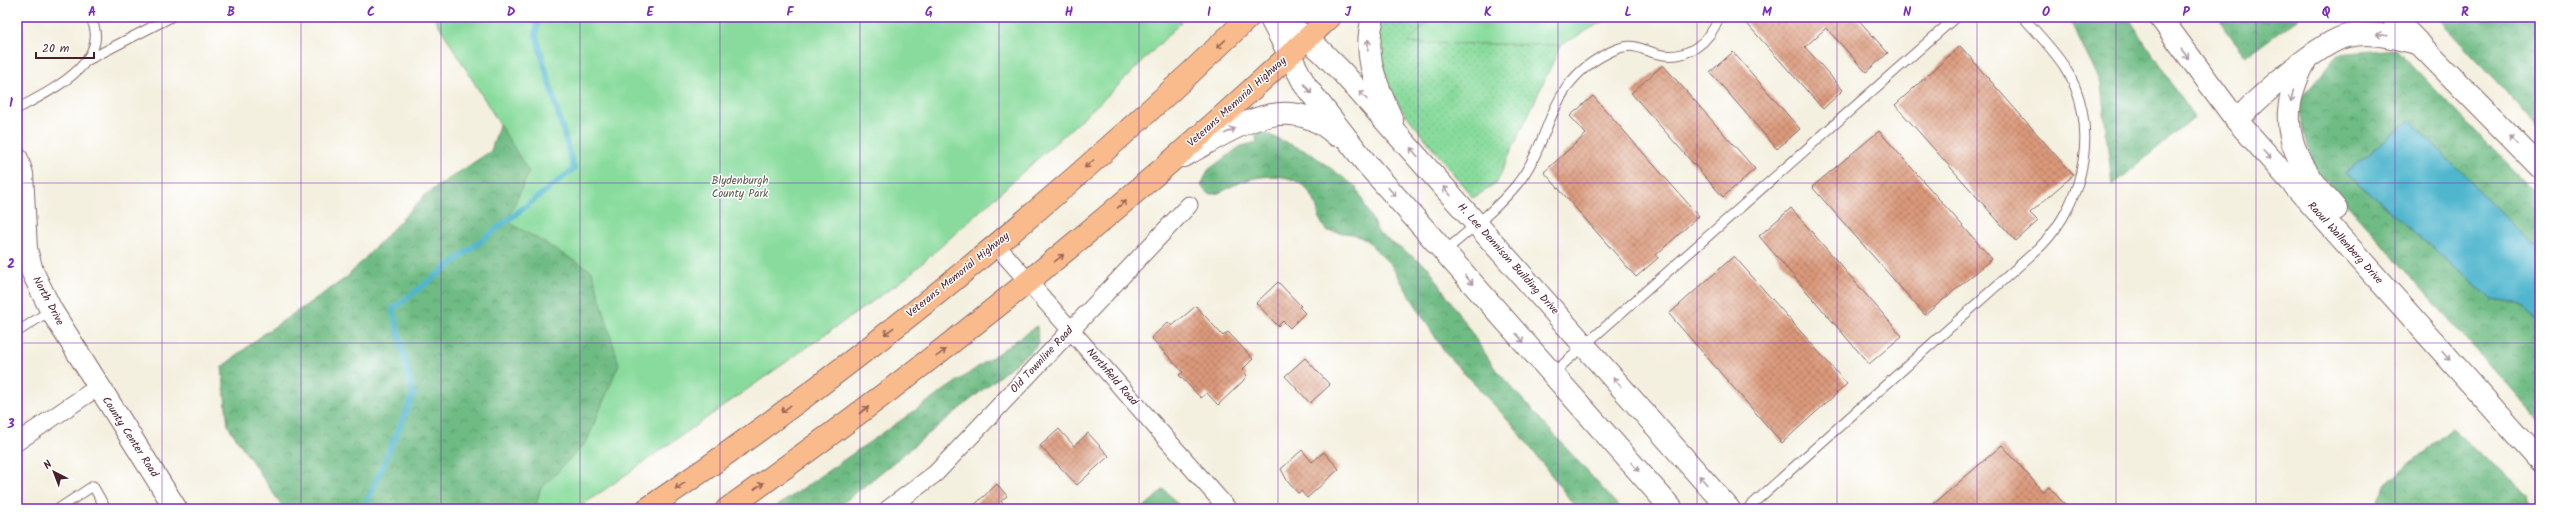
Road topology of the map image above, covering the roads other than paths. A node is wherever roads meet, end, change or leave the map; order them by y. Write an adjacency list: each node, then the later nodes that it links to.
1 (90, 17): 16 (lane)
2 (171, 17): 16 (lane)
3 (1249, 17): 27 (highway, Veterans Memorial Highway, one-way to 27)
4 (1270, 17): 15 (street)
5 (1280, 17): 13 (street, H. Lee Dennison Building Drive)
6 (1330, 17): 13 (highway, Veterans Memorial Highway)
7 (1373, 17): 20 (street, one-way to 7)
8 (1719, 17): 26 (lane)
9 (1956, 17): 34 (lane)
10 (2023, 17): 48 (lane)
11 (2393, 17): 14 (street)
12 (2160, 19): 19 (street, Raoul Wallenberg Drive, one-way to 19)
13 (1307, 39): 15 (highway, Veterans Memorial Highway); 20 (street, H. Lee Dennison Building Drive, one-way to 13)
14 (2420, 44): 17 (street, one-way to 17); 23 (street, one-way to 14)
15 (1288, 56): 21 (highway, Veterans Memorial Highway); 22 (street, one-way to 22)
16 (88, 60): 18 (lane)
17 (2306, 60): 19 (street); 31 (street, one-way to 31)
18 (17, 109)
19 (2237, 121): 31 (street, Raoul Wallenberg Drive, one-way to 31)
20 (1398, 135): 26 (street, H. Lee Dennison Building Drive, one-way to 20)
21 (1171, 162): 22 (street, one-way to 22); 29 (highway, Veterans Memorial Highway, one-way to 21)
22 (1366, 163): 28 (street, one-way to 28)
23 (2540, 167)
24 (19, 170): 30 (street, North Drive)
25 (1190, 205): 32 (street, Old Townline Road)
26 (1476, 224): 28 (lane); 34 (street, H. Lee Dennison Building Drive)
27 (996, 245): 29 (street, Northfield Road); 42 (highway, Veterans Memorial Highway, one-way to 42)
28 (1444, 252): 35 (street, one-way to 35)
29 (1029, 283): 32 (street, Northfield Road); 43 (highway, Veterans Memorial Highway, one-way to 29)
30 (51, 310): 33 (lane); 36 (street, North Drive)
31 (2420, 326): 38 (street, Raoul Wallenberg Drive, one-way to 38)
32 (1070, 330): 44 (street, Old Townline Road); 45 (street, Northfield Road)
33 (17, 332)
34 (1584, 345): 35 (lane); 47 (street, H. Lee Dennison Building Drive, one-way to 34)
35 (1552, 374): 46 (street, one-way to 46)
36 (98, 387): 37 (street, County Center Road); 41 (street, County Center Road)
37 (17, 442)
38 (2540, 461)
39 (58, 509): 40 (lane)
40 (106, 509)
41 (176, 509)
42 (647, 509)
43 (727, 509)
44 (888, 509)
45 (1228, 509)
46 (1672, 509)
47 (1729, 509)
48 (1747, 509)

